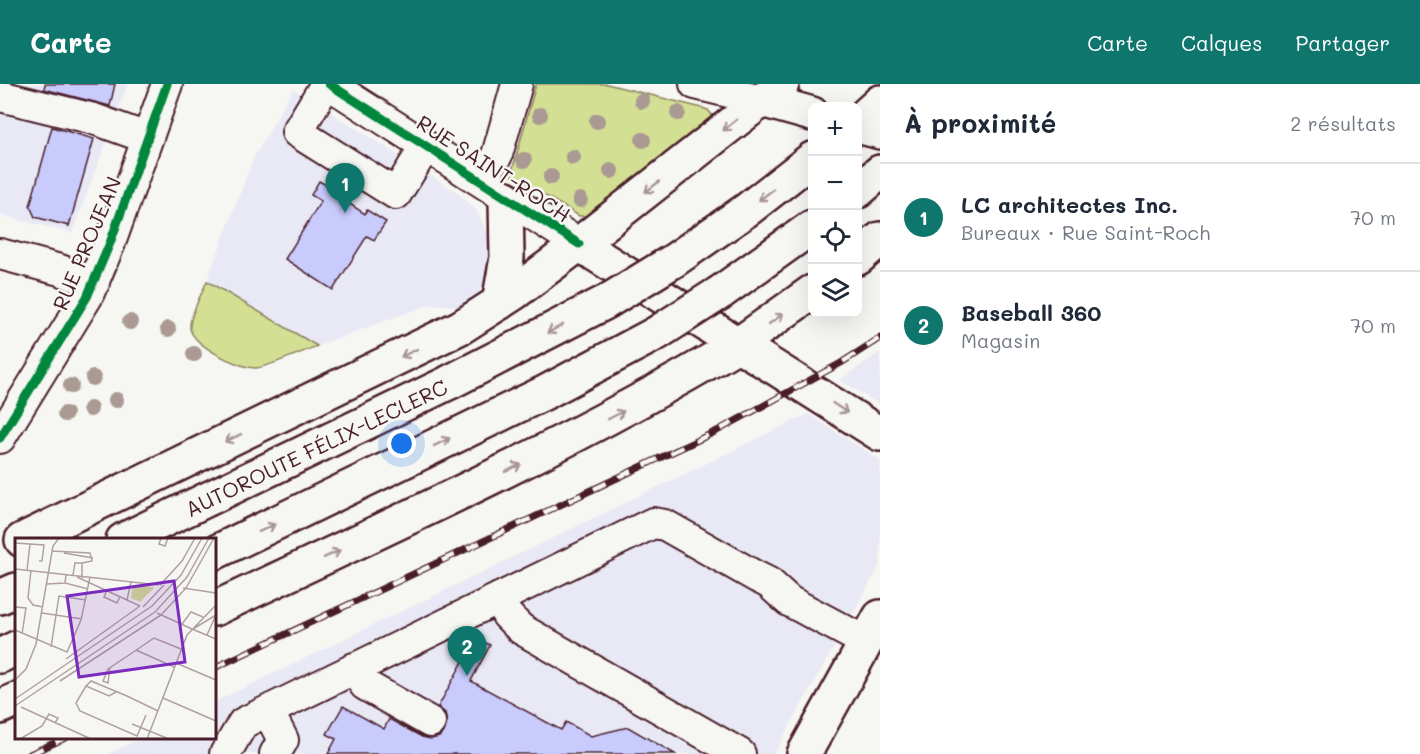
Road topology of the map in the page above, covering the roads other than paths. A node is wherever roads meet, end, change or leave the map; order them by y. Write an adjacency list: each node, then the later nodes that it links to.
1 (167, 84): 12 (street, RUE PROJEAN)
2 (328, 84): 13 (street, RUE SAINT-ROCH); 13 (street)
3 (517, 84): 17 (street)
4 (695, 84): 5 (street)
5 (772, 92): 8 (main road); 20 (main road, one-way to 20)
6 (0, 96): 12 (street)
7 (880, 102): 9 (main road)
8 (808, 111)
9 (862, 120)
10 (862, 125): 11 (main road)
11 (880, 132)
12 (147, 138): 23 (street, RUE PROJEAN)
13 (426, 146): 17 (street, RUE SAINT-ROCH)
14 (808, 163): 30 (main road, AUTOROUTE FÉLIX-LECLERC, one-way to 30, bridge)
15 (880, 172): 16 (main road)
16 (862, 188)
17 (494, 190): 20 (street, RUE SAINT-ROCH); 25 (main road)
18 (808, 231): 33 (main road, one-way to 18, bridge)
19 (880, 240): 22 (main road)
20 (579, 244): 25 (main road); 26 (main road, RUE SAINT-ROCH)
21 (0, 254): 23 (street)
22 (862, 255)
23 (94, 283): 28 (street, RUE PROJEAN)
24 (808, 296): 26 (main road, one-way to 24)
25 (499, 303): 29 (main road, one-way to 29)
26 (739, 344): 27 (main road, RUE SAINT-ROCH, one-way to 27); 37 (main road, one-way to 26)
27 (880, 434)
28 (0, 438)
29 (26, 538)
30 (127, 538)
31 (15, 542): 32 (main road)
32 (0, 550)
33 (216, 552)
34 (15, 590): 35 (main road)
35 (0, 597)
36 (499, 598): 38 (street); 41 (street); 49 (street)
37 (216, 608)
38 (873, 630): 46 (main road)
39 (15, 648): 40 (main road)
40 (0, 656)
41 (354, 668): 44 (street); 45 (street)
42 (15, 700): 43 (main road)
43 (0, 707)
44 (268, 711): 47 (street); 48 (street)
45 (430, 722)
46 (808, 752)
47 (225, 754)
48 (275, 754)
49 (740, 754)

